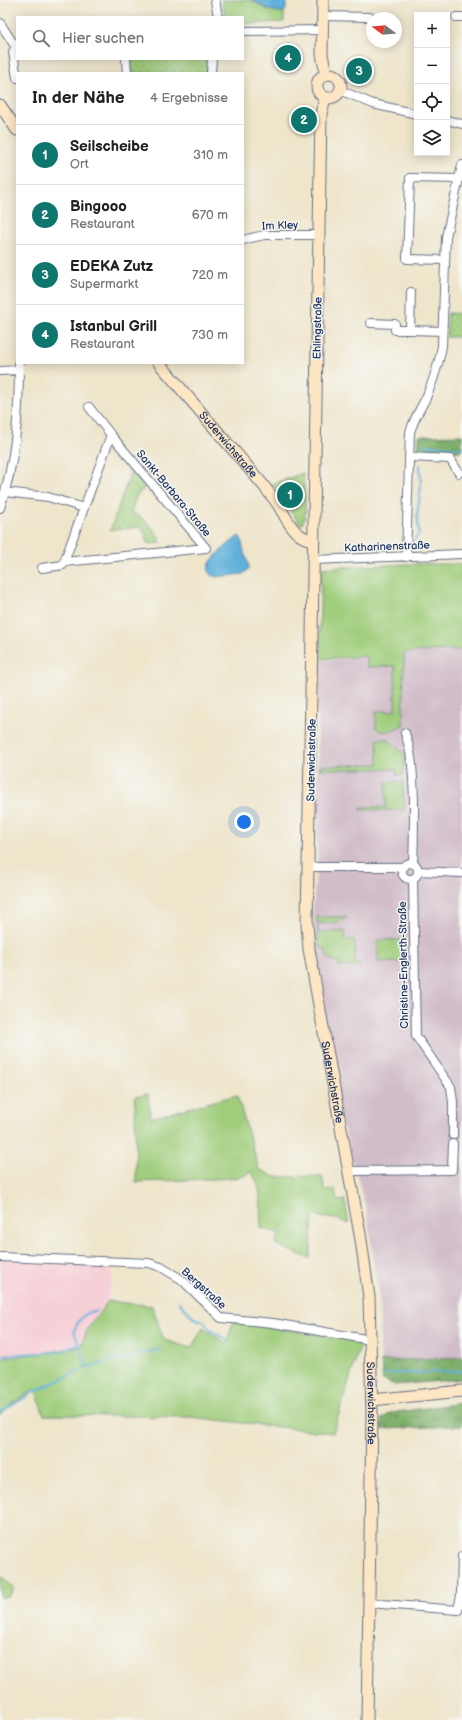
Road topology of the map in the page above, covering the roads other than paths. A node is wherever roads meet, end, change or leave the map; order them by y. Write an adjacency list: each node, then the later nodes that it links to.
1 (215, 0): 3 (street)
2 (323, 0): 4 (main road)
3 (218, 16)
4 (323, 16): 5 (street); 7 (main road)
5 (366, 17)
6 (0, 23): 9 (street)
7 (322, 30): 8 (street); 15 (main road)
8 (244, 31)
9 (16, 44): 12 (street)
10 (126, 60): 13 (street)
11 (212, 60): 14 (street)
12 (16, 72)
13 (127, 72)
14 (211, 72)
15 (326, 75): 16 (main road); 17 (main road)
16 (340, 90): 17 (main road); 19 (street)
17 (325, 98): 25 (main road, Ehlingstraße)
18 (0, 105): 22 (main road)
19 (414, 113)
20 (450, 121): 21 (street)
21 (462, 124)
22 (16, 127)
23 (462, 165): 24 (street)
24 (459, 180): 27 (street); 27 (street)
25 (319, 235): 26 (street, Im Kley); 42 (main road, Ehlingstraße)
26 (244, 240)
27 (445, 260): 31 (street)
28 (411, 292): 30 (street)
29 (371, 323): 30 (street)
30 (410, 330): 31 (street)
31 (442, 331): 37 (street)
32 (160, 364): 42 (main road, Suderwichstraße)
33 (19, 367): 34 (street); 39 (street)
34 (0, 370)
35 (89, 407): 36 (street, Sankt-Barbara-Straße)
36 (112, 435): 41 (street); 46 (street, Sankt-Barbara-Straße)
37 (410, 457): 38 (street); 44 (street)
38 (459, 473)
39 (5, 492): 40 (street); 41 (street)
40 (0, 508)
41 (84, 508): 46 (street)
42 (313, 540): 45 (main road, Ehlingstraße)
43 (462, 554): 44 (street, Katharinenstraße)
44 (406, 557): 45 (street, Katharinenstraße)
45 (313, 560): 50 (main road, Suderwichstraße)
46 (64, 562): 47 (street, Sankt-Barbara-Straße)
47 (42, 568)
48 (405, 733): 49 (street)
49 (413, 864): 51 (street); 52 (street)
50 (309, 867): 51 (street); 57 (main road, Suderwichstraße)
51 (403, 867): 54 (street)
52 (418, 872): 53 (street); 54 (street)
53 (462, 873)
54 (413, 879): 55 (street, Christine-Englerth-Straße)
55 (453, 1135)
56 (453, 1144): 57 (street)
57 (349, 1171): 59 (main road, Suderwichstraße)
58 (0, 1257): 59 (street, Bergstraße)
59 (371, 1340): 61 (main road, Suderwichstraße)
60 (462, 1391): 61 (main road)
61 (372, 1400): 63 (main road, Suderwichstraße)
62 (462, 1556): 63 (street)
63 (370, 1603): 64 (main road, Suderwichstraße)
64 (367, 1720)

